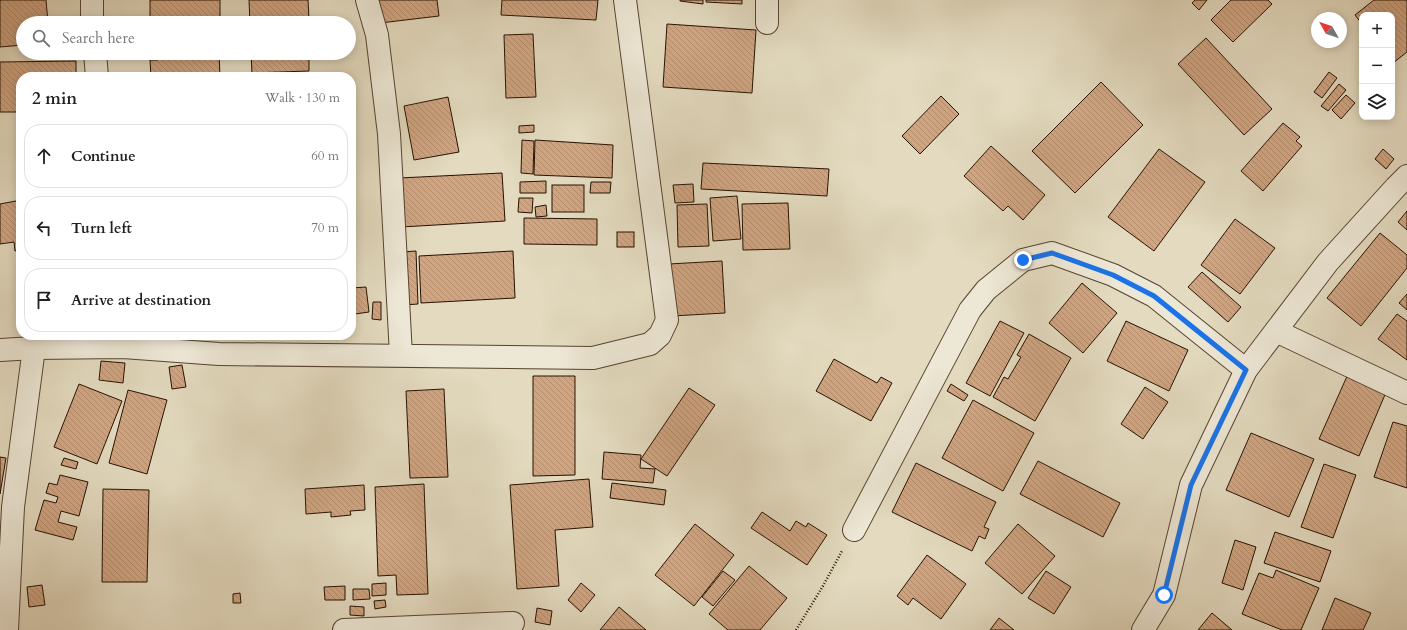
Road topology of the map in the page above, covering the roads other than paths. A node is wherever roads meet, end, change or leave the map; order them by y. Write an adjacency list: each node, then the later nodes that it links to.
1 (92, 0): 5 (street)
2 (368, 0): 14 (street)
3 (625, 0): 14 (street)
4 (767, 0): 6 (street)
5 (92, 16)
6 (767, 23)
7 (96, 60): 8 (street)
8 (97, 72)
9 (1407, 176): 10 (street)
10 (1276, 331): 15 (street); 16 (street)
11 (122, 341): 12 (street); 14 (street)
12 (34, 348): 13 (street); 19 (street)
13 (0, 350)
14 (401, 355)
15 (1246, 370): 17 (street); 21 (street)
16 (1407, 393)
17 (854, 530)
18 (513, 623): 20 (street)
19 (7, 630)
20 (344, 630)
21 (1143, 630)

